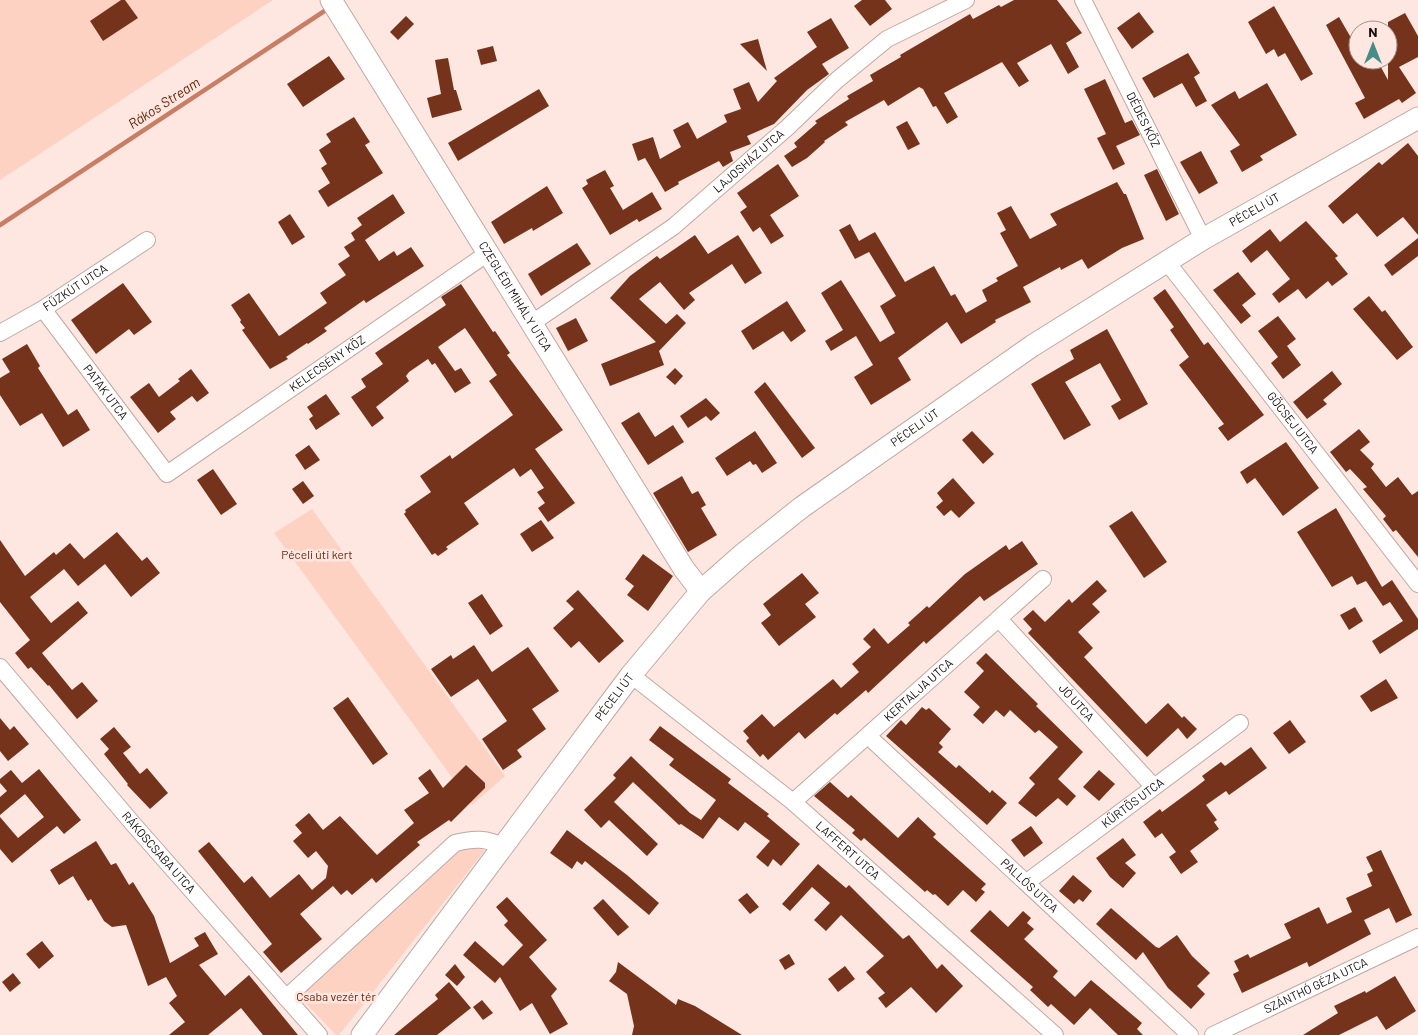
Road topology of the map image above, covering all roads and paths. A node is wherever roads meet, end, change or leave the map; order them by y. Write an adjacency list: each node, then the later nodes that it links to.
1 (331, 0): 7 (main road, CZEGLÉDI MIHÁLY UTCA)
2 (966, 0): 10 (street, LAJOSHÁZ UTCA)
3 (1083, 0): 5 (street, DÉDES KÖZ)
4 (1418, 118): 5 (main road, PÉCELI ÚT)
5 (1203, 239): 8 (main road, PÉCELI ÚT)
6 (147, 240): 9 (street, FŰZKÚT UTCA)
7 (488, 253): 10 (main road, CZEGLÉDI MIHÁLY UTCA); 12 (street, KELECSÉNY KÖZ)
8 (1167, 262): 14 (street, GÖCSEJ UTCA); 15 (main road, PÉCELI ÚT)
9 (43, 309): 11 (street, FŰZKÚT UTCA); 12 (street, PATAK UTCA)
10 (532, 323): 15 (main road, CZEGLÉDI MIHÁLY UTCA)
11 (0, 333)
12 (167, 474)
13 (1043, 579): 16 (street, KERTALJA UTCA)
14 (1418, 584)
15 (701, 591): 18 (main road, PÉCELI ÚT)
16 (998, 619): 20 (street, KERTALJA UTCA); 21 (street, JÓ UTCA)
17 (0, 667): 26 (street, RÁKOSCSABA UTCA)
18 (631, 675): 22 (street, LAFFERT UTCA); 23 (main road, PÉCELI ÚT)
19 (1240, 723): 21 (street, KÜRTÖS UTCA)
20 (868, 736): 22 (street, KERTALJA UTCA); 24 (street, PALLÓS UTCA)
21 (1154, 787): 24 (street, KÜRTÖS UTCA)
22 (792, 802): 29 (street, LAFFERT UTCA)
23 (504, 847): 26 (street); 28 (main road, PÉCELI ÚT)
24 (1027, 882): 30 (street, PALLÓS UTCA)
25 (1418, 937): 31 (street, SZÁNTHÓ GÉZA UTCA)
26 (286, 998): 27 (street, RÁKOSCSABA UTCA)
27 (319, 1035)
28 (362, 1035)
29 (1055, 1035)
30 (1190, 1035)
31 (1214, 1035)

